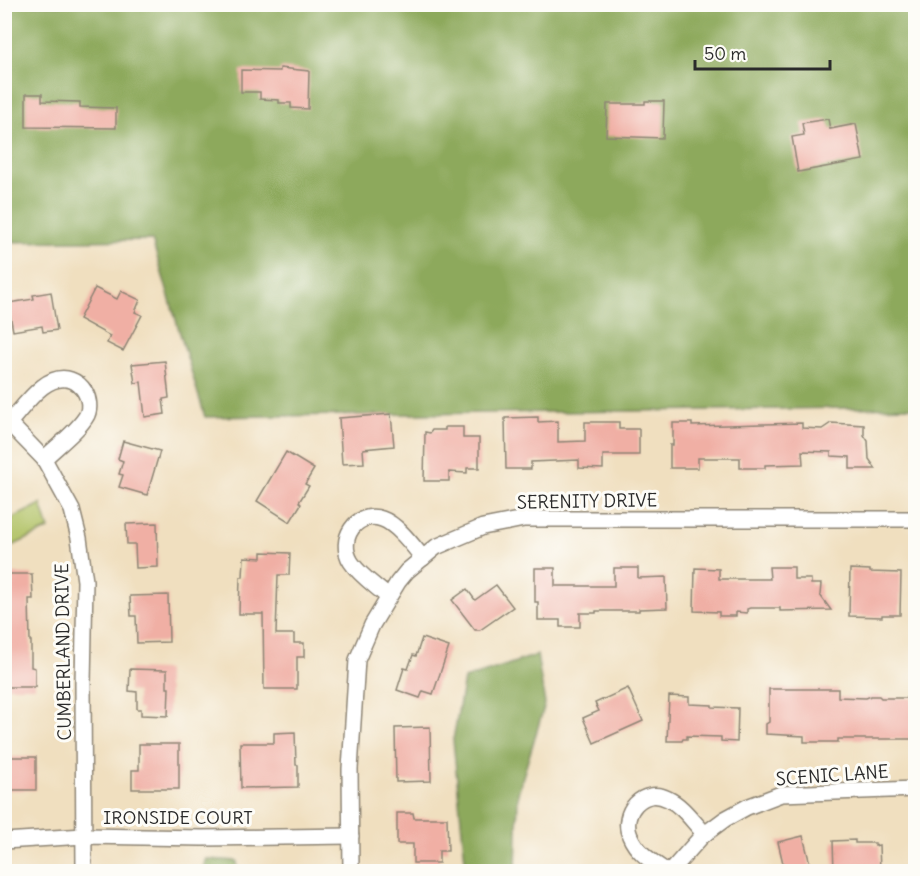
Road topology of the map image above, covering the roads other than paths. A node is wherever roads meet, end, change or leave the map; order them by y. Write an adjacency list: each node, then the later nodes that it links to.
1 (7, 422): 2 (street, CUMBERLAND DRIVE); 2 (street)
2 (44, 459): 8 (street, CUMBERLAND DRIVE)
3 (915, 519): 4 (street, SERENITY DRIVE)
4 (423, 558): 5 (street, SERENITY DRIVE); 5 (street)
5 (388, 597): 9 (street, SERENITY DRIVE)
6 (915, 789): 7 (street, SCENIC LANE)
7 (705, 834): 13 (street, SCENIC LANE); 13 (street)
8 (84, 836): 9 (street, IRONSIDE COURT); 10 (street, IRONSIDE COURT); 11 (street, CUMBERLAND DRIVE)
9 (351, 836): 12 (street, SERENITY DRIVE)
10 (4, 841)
11 (84, 872)
12 (351, 872)
13 (669, 872)

